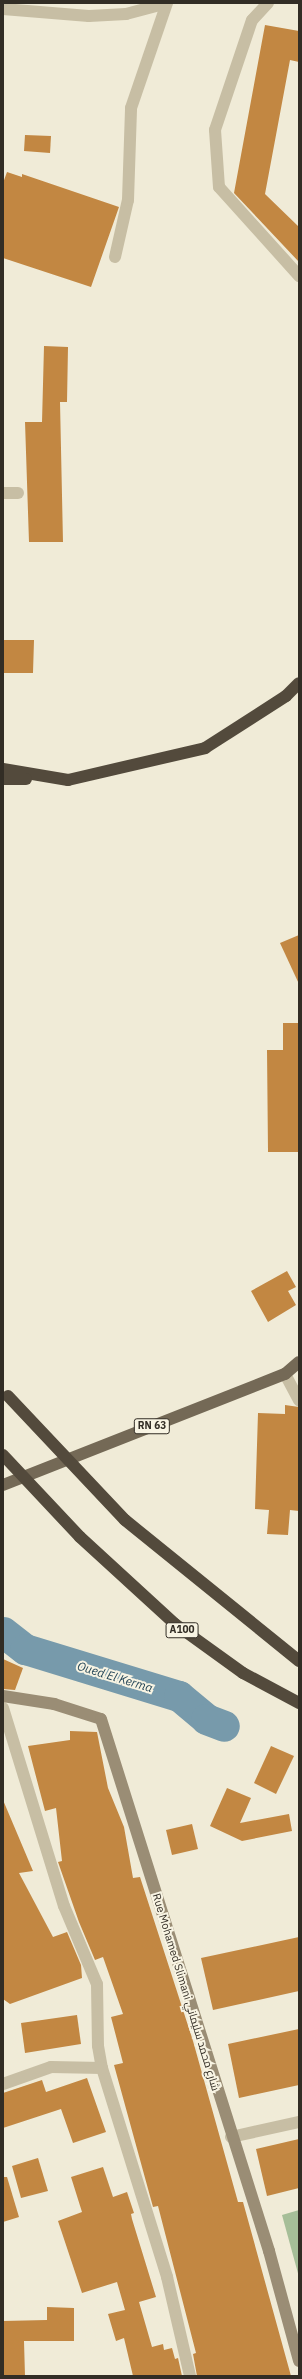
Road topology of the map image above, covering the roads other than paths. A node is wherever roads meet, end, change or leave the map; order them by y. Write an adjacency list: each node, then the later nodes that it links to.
1 (167, 3): 3 (street); 4 (street)
2 (268, 3): 5 (street)
3 (3, 9)
4 (115, 257)
5 (299, 276)
6 (3, 493): 7 (street)
7 (18, 493)
8 (299, 683): 11 (highway)
9 (3, 769): 11 (highway)
10 (3, 779): 11 (highway)
11 (68, 780)
12 (299, 1362): 13 (main road, RN 63)
13 (285, 1374): 15 (street); 17 (main road, RN 63)
14 (6, 1393): 18 (highway, bridge)
15 (299, 1400)
16 (3, 1455): 20 (highway, A100, bridge)
17 (3, 1486)
18 (299, 1661)
19 (3, 1696): 25 (street, Rue Mohamed Slimani شارع محمد سليماني)
20 (299, 1703)
21 (3, 1708): 22 (street)
22 (102, 2068): 23 (street); 27 (street)
23 (3, 2084)
24 (299, 2122): 25 (street)
25 (231, 2137): 26 (street, Rue Mohamed Slimani شارع محمد سليماني)
26 (299, 2361)
27 (190, 2376)

